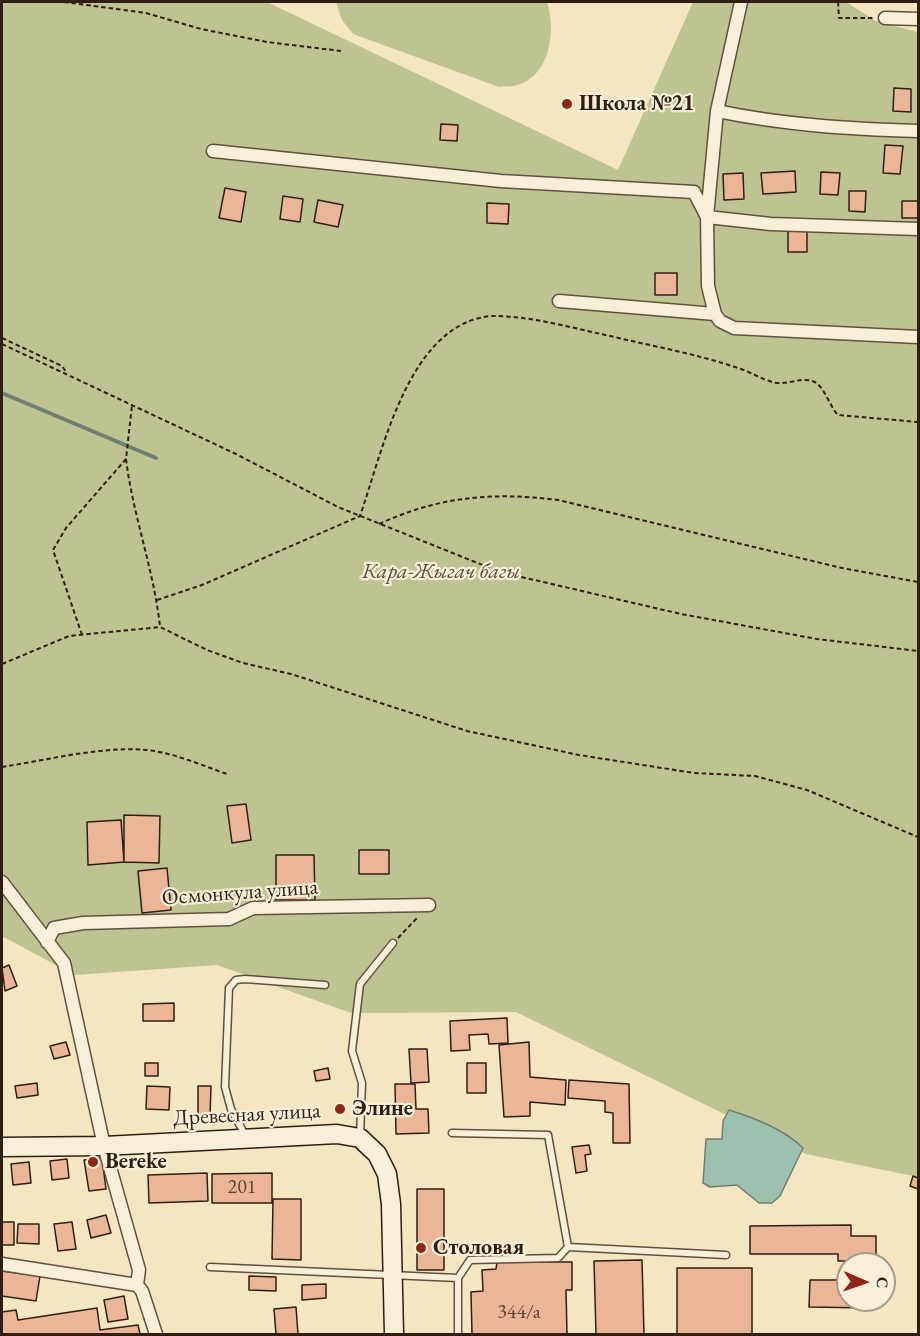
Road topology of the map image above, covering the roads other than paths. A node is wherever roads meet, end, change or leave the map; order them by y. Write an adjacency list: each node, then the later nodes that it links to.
1 (741, 2): 4 (street)
2 (885, 18): 3 (street)
3 (918, 19)
4 (717, 111): 5 (street); 7 (street)
5 (918, 131)
6 (213, 151): 7 (street)
7 (707, 217): 8 (street); 10 (street)
8 (918, 229)
9 (560, 301): 10 (street)
10 (715, 314): 11 (street)
11 (918, 337)
12 (2, 882): 14 (street)
13 (429, 905): 14 (street, Осмонкула улица)
14 (47, 942): 20 (street)
15 (393, 943): 18 (lane)
16 (325, 985): 19 (lane)
17 (452, 1133): 22 (lane)
18 (360, 1138): 19 (street, Древесная улица); 26 (street)
19 (247, 1139): 20 (street, Древесная улица)
20 (104, 1146): 21 (street, Древесная улица); 28 (street)
21 (2, 1147)
22 (567, 1247): 23 (lane); 27 (lane)
23 (726, 1256)
24 (2, 1264): 28 (street)
25 (210, 1267): 26 (lane)
26 (394, 1276): 27 (lane); 30 (street)
27 (458, 1278): 31 (lane)
28 (137, 1285): 29 (street)
29 (156, 1335)
30 (394, 1335)
31 (458, 1335)

